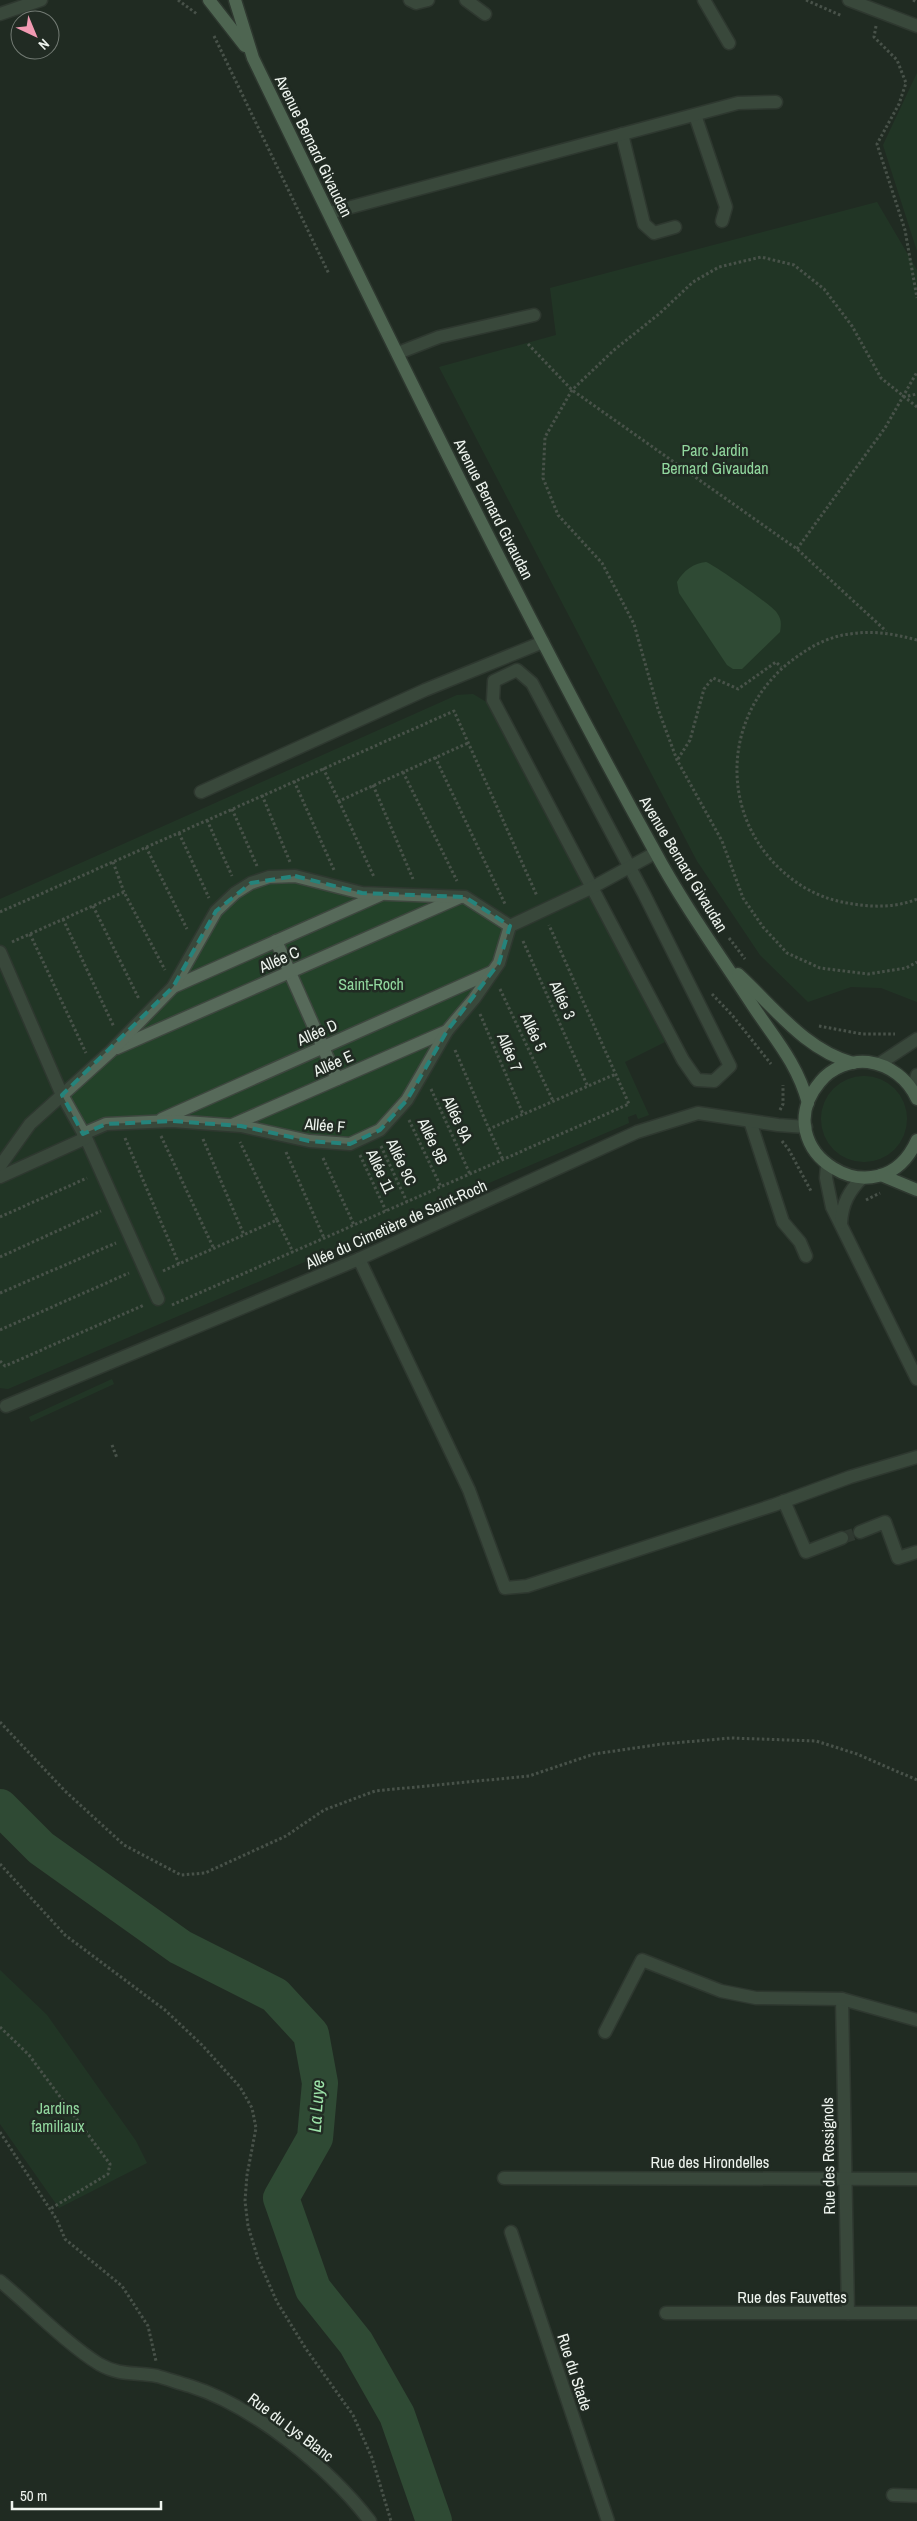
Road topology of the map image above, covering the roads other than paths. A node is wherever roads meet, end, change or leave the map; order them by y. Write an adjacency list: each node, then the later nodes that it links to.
1 (41, 0): 9 (street)
2 (209, 0): 13 (main road)
3 (235, 0): 13 (main road)
4 (410, 0): 5 (street)
5 (428, 0)
6 (466, 0): 10 (street)
7 (704, 0): 12 (street)
8 (849, 0): 11 (street)
9 (0, 14)
10 (485, 14)
11 (917, 26)
12 (729, 43)
13 (253, 58): 17 (main road, Avenue Bernard Givaudan)
14 (776, 102): 15 (street)
15 (695, 115): 16 (street); 18 (street)
16 (622, 134): 17 (street); 19 (street)
17 (329, 213): 21 (main road, Avenue Bernard Givaudan)
18 (722, 221)
19 (676, 227)
20 (534, 315): 21 (street)
21 (398, 353): 22 (main road, Avenue Bernard Givaudan)
22 (543, 642): 23 (street); 26 (main road, Avenue Bernard Givaudan)
23 (496, 661): 24 (street); 25 (street)
24 (504, 676): 27 (street); 28 (street)
25 (201, 792)
26 (655, 853): 27 (street); 34 (main road, Avenue Bernard Givaudan)
27 (630, 868): 28 (street); 28 (street)
28 (593, 887): 31 (street)
29 (382, 894): 30 (street); 32 (street); 37 (street)
30 (463, 897): 31 (street); 35 (street, Allée C)
31 (512, 924): 36 (street, Allée F)
32 (276, 941): 35 (street); 37 (street)
33 (4, 948): 47 (street)
34 (726, 963): 42 (main road); 48 (main road)
35 (290, 972): 40 (street); 41 (street, Allée C)
36 (492, 972): 38 (street, Allée F); 40 (street, Allée D)
37 (173, 987): 41 (street)
38 (447, 1031): 45 (street, Allée E); 51 (street, Allée F)
39 (916, 1040): 43 (street)
40 (323, 1047): 45 (street); 50 (street, Allée D)
41 (111, 1051): 47 (street)
42 (853, 1063): 43 (main road); 48 (main road)
43 (879, 1064): 46 (main road)
44 (917, 1075): 46 (street)
45 (337, 1079): 51 (street, Allée E)
46 (915, 1094)
47 (62, 1095): 53 (street); 56 (street)
48 (808, 1103): 52 (main road)
49 (750, 1121): 52 (street, Allée du Cimetière de Saint-Roch); 62 (street); 63 (street, Allée du Cimetière de Saint-Roch)
50 (155, 1122): 51 (street, Allée F); 53 (street, Allée F)
51 (232, 1125)
52 (806, 1127): 55 (main road)
53 (85, 1136): 58 (street, Allée F); 64 (street)
54 (917, 1140): 57 (main road)
55 (827, 1165): 59 (main road); 61 (street)
56 (0, 1166)
57 (882, 1175): 59 (main road); 60 (main road)
58 (0, 1176)
59 (862, 1178): 61 (street)
60 (917, 1190)
61 (840, 1225): 65 (street)
62 (806, 1256)
63 (359, 1259): 66 (street, Allée du Cimetière de Saint-Roch); 68 (street)
64 (158, 1299)
65 (917, 1379)
66 (6, 1406)
67 (917, 1457): 68 (street)
68 (784, 1501): 70 (street)
69 (860, 1532): 71 (street)
70 (842, 1538)
71 (917, 1552)
72 (842, 1999): 73 (street); 74 (street); 76 (street, Rue des Rossignols)
73 (917, 2020)
74 (605, 2032)
75 (504, 2178): 76 (street, Rue des Hirondelles)
76 (844, 2179): 77 (street, Rue des Hirondelles); 81 (street, Rue des Rossignols)
77 (917, 2179)
78 (511, 2232): 86 (street, Rue du Stade)
79 (0, 2281): 85 (street, Rue du Lys Blanc)
80 (666, 2313): 81 (street, Rue des Fauvettes)
81 (848, 2313): 82 (street, Rue des Fauvettes)
82 (917, 2313)
83 (893, 2496): 84 (street)
84 (917, 2496)
85 (370, 2521)
86 (608, 2521)

